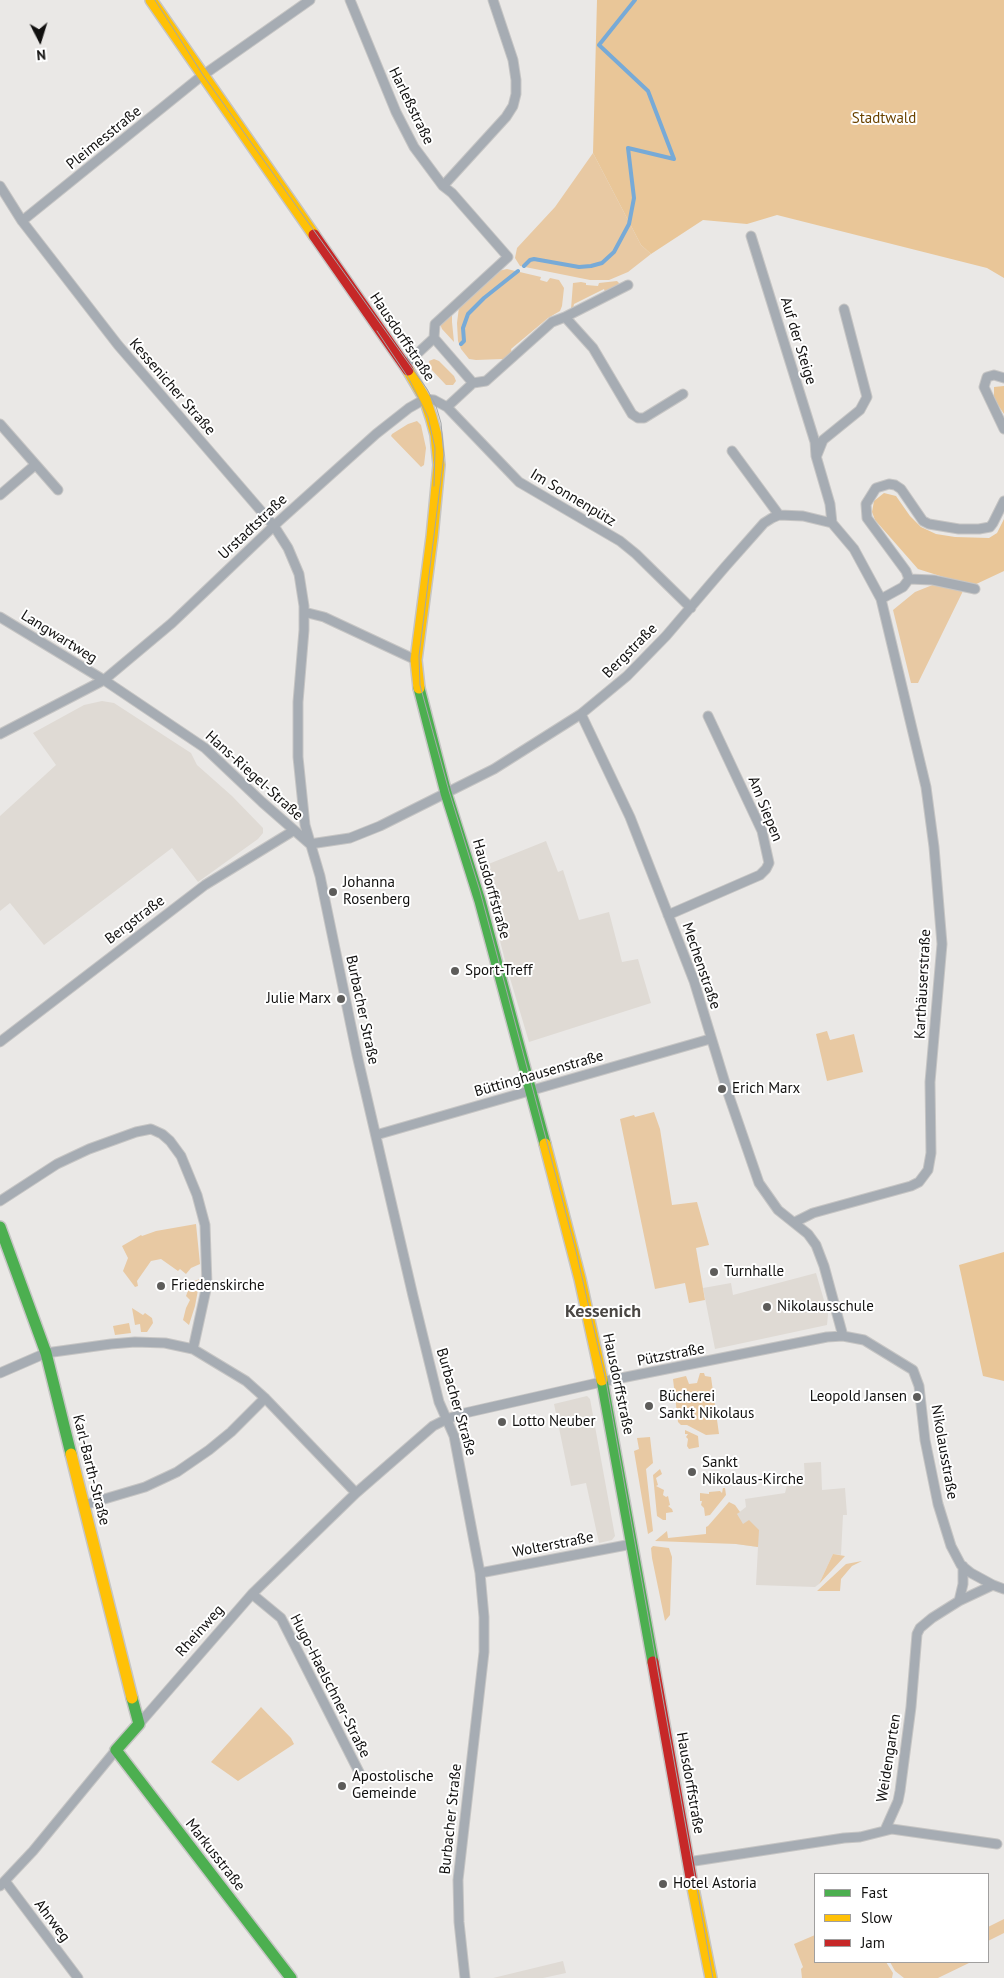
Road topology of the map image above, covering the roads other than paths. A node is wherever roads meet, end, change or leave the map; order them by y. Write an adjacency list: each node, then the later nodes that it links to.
1 (151, 0): 5 (main road, Hausdorffstraße)
2 (310, 0): 5 (street, Pleimesstraße)
3 (350, 0): 7 (street, Harleßstraße)
4 (493, 0): 7 (street)
5 (202, 76): 8 (street, Pleimesstraße); 14 (main road, Hausdorffstraße)
6 (0, 186): 8 (street, Kessenicher Straße)
7 (443, 186): 13 (street, Harleßstraße)
8 (22, 221): 30 (street, Kessenicher Straße)
9 (751, 236): 23 (street, Auf der Steige)
10 (628, 285): 12 (street)
11 (844, 309): 23 (street)
12 (564, 317): 16 (street); 17 (street)
13 (434, 338): 14 (street); 16 (street)
14 (405, 364): 18 (main road, Hausdorffstraße)
15 (1004, 378): 21 (street)
16 (473, 383): 19 (street)
17 (683, 394)
18 (425, 399): 19 (street); 30 (street, Urstadtstraße); 37 (main road, Hausdorffstraße)
19 (447, 406): 34 (street, Im Sonnenpütz)
20 (0, 424): 24 (street)
21 (1004, 429)
22 (732, 451): 28 (street)
23 (816, 456): 29 (street, Auf der Steige)
24 (35, 465): 25 (street); 26 (street)
25 (58, 490)
26 (0, 495)
27 (1004, 500): 31 (street)
28 (779, 515): 29 (street); 34 (street, Bergstraße)
29 (832, 523): 33 (street)
30 (274, 526): 35 (street, Kessenicher Straße); 38 (street, Urstadtstraße)
31 (909, 578): 32 (street); 33 (street)
32 (975, 589)
33 (882, 599): 51 (street, Karthäuserstraße)
34 (691, 608): 39 (street, Bergstraße)
35 (304, 612): 37 (street); 44 (street, Kessenicher Straße)
36 (0, 617): 38 (street, Langwartweg)
37 (416, 660): 42 (main road, Hausdorffstraße)
38 (104, 680): 41 (street, Urstadtstraße); 43 (street, Hans-Riegel-Straße)
39 (581, 714): 42 (street, Bergstraße); 45 (street, Mechenstraße)
40 (708, 716): 45 (street, Am Siepen)
41 (0, 734)
42 (446, 793): 44 (street, Bergstraße); 48 (main road, Hausdorffstraße)
43 (294, 831): 44 (street, Hans-Riegel-Straße); 47 (street, Bergstraße)
44 (310, 844): 49 (street, Burbacher Straße)
45 (668, 916): 46 (street, Mechenstraße)
46 (710, 1039): 48 (street, Büttinghausenstraße); 51 (street, Mechenstraße)
47 (0, 1042)
48 (530, 1091): 49 (street, Büttinghausenstraße); 57 (main road, Hausdorffstraße)
49 (376, 1135): 59 (street, Burbacher Straße)
50 (0, 1201): 54 (street)
51 (795, 1222): 53 (street, Mechenstraße)
52 (0, 1227): 55 (main road, Karl-Barth-Straße)
53 (843, 1336): 57 (street, Pützstraße); 63 (street, Nikolausstraße)
54 (193, 1349): 55 (street); 58 (street)
55 (46, 1353): 56 (street); 61 (main road, Karl-Barth-Straße)
56 (0, 1373)
57 (603, 1382): 59 (street, Pützstraße); 62 (main road, Hausdorffstraße)
58 (265, 1398): 60 (street); 61 (street)
59 (447, 1419): 60 (street, Rheinweg); 64 (street, Burbacher Straße)
60 (356, 1493): 67 (street, Rheinweg)
61 (84, 1505): 69 (main road, Karl-Barth-Straße)
62 (632, 1544): 64 (street, Wolterstraße); 74 (main road, Hausdorffstraße)
63 (963, 1566): 65 (street, Nikolausstraße); 68 (street)
64 (480, 1573): 78 (street, Burbacher Straße)
65 (993, 1585): 66 (street, Nikolausstraße); 68 (street, Weidengarten)
66 (1004, 1589)
67 (252, 1594): 69 (street, Rheinweg); 71 (street, Hugo-Haelschner-Straße)
68 (959, 1601): 72 (street, Weidengarten)
69 (139, 1724): 70 (main road, Rheinweg)
70 (116, 1750): 75 (street, Rheinweg); 77 (main road, Markusstraße)
71 (359, 1772)
72 (885, 1830): 73 (street); 74 (street)
73 (997, 1844)
74 (688, 1862): 79 (main road, Hausdorffstraße)
75 (2, 1884): 76 (street, Ahrweg)
76 (78, 1978)
77 (291, 1978)
78 (465, 1978)
79 (711, 1978)

